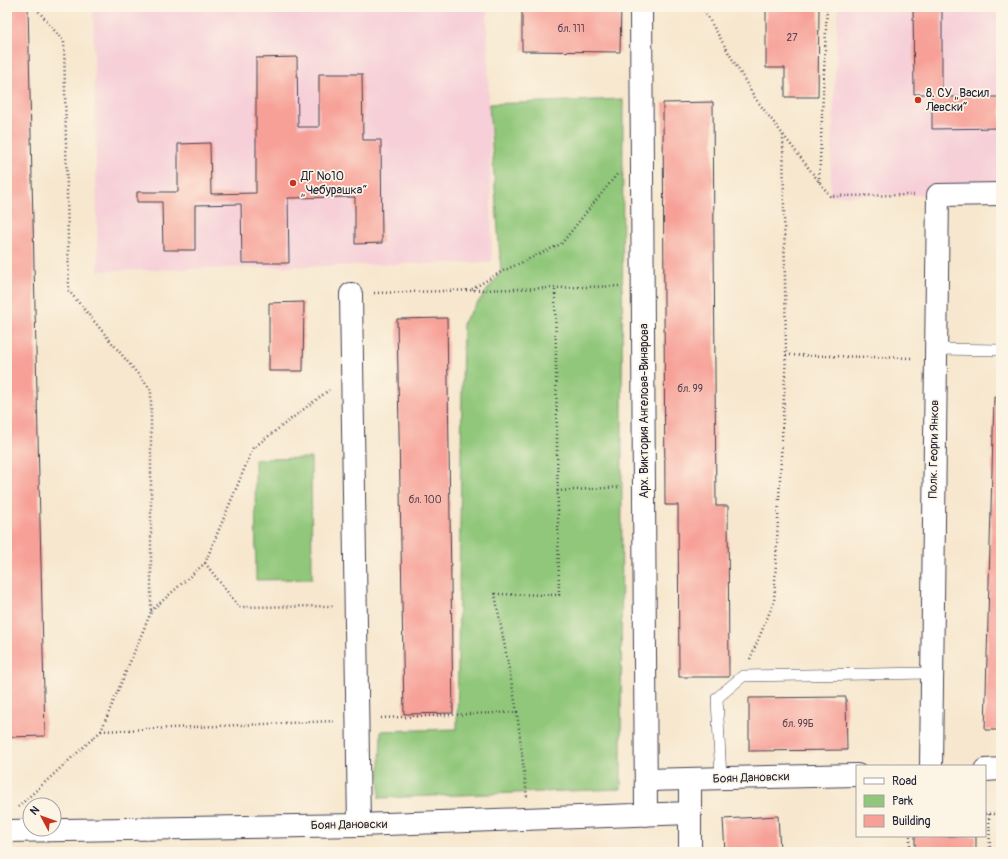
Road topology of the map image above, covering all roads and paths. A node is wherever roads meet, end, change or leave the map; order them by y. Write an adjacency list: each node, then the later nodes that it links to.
1 (35, 7): 22 (path)
2 (642, 7): 10 (street, Арх. Виктория Ангелова-Винарова)
3 (702, 7): 5 (path)
4 (827, 7): 7 (path)
5 (783, 134): 7 (path); 16 (path)
6 (619, 171): 12 (path)
7 (819, 182): 9 (path)
8 (1001, 194): 9 (street)
9 (938, 195): 15 (street, Полк. Георги Янков)
10 (644, 286): 11 (path); 18 (street, Арх. Виктория Ангелова-Винарова)
11 (555, 287): 12 (path); 19 (path)
12 (472, 289): 13 (path)
13 (351, 294): 17 (street)
14 (1001, 350): 15 (lane)
15 (935, 354): 16 (path); 23 (street, Полк. Георги Янков)
16 (786, 355): 24 (path)
17 (353, 366): 20 (path); 21 (street)
18 (645, 485): 19 (path); 33 (street, Арх. Виктория Ангелова-Винарова)
19 (557, 491): 25 (path)
20 (205, 563): 21 (path); 22 (path)
21 (356, 605): 26 (street)
22 (151, 612): 27 (path)
23 (932, 674): 24 (lane); 28 (street, Полк. Георги Янков)
24 (743, 676): 32 (lane)
25 (517, 712): 26 (path); 39 (path)
26 (358, 719): 27 (path); 41 (street)
27 (101, 731): 40 (path)
28 (931, 765)
29 (1001, 769): 30 (street)
30 (986, 770)
31 (856, 775): 32 (street, Боян Дановски)
32 (721, 779): 34 (street, Боян Дановски)
33 (646, 780): 34 (street, Боян Дановски); 38 (street, Арх. Виктория Ангелова-Винарова)
34 (690, 780): 35 (street)
35 (690, 813): 38 (street, Боян Дановски); 43 (street)
36 (989, 814): 37 (path); 45 (path)
37 (1001, 814)
38 (646, 815): 39 (street, Боян Дановски)
39 (530, 819): 41 (street, Боян Дановски)
40 (10, 821): 41 (street, Боян Дановски)
41 (359, 825)
42 (910, 837): 44 (path)
43 (690, 852)
44 (910, 852)
45 (990, 852)

